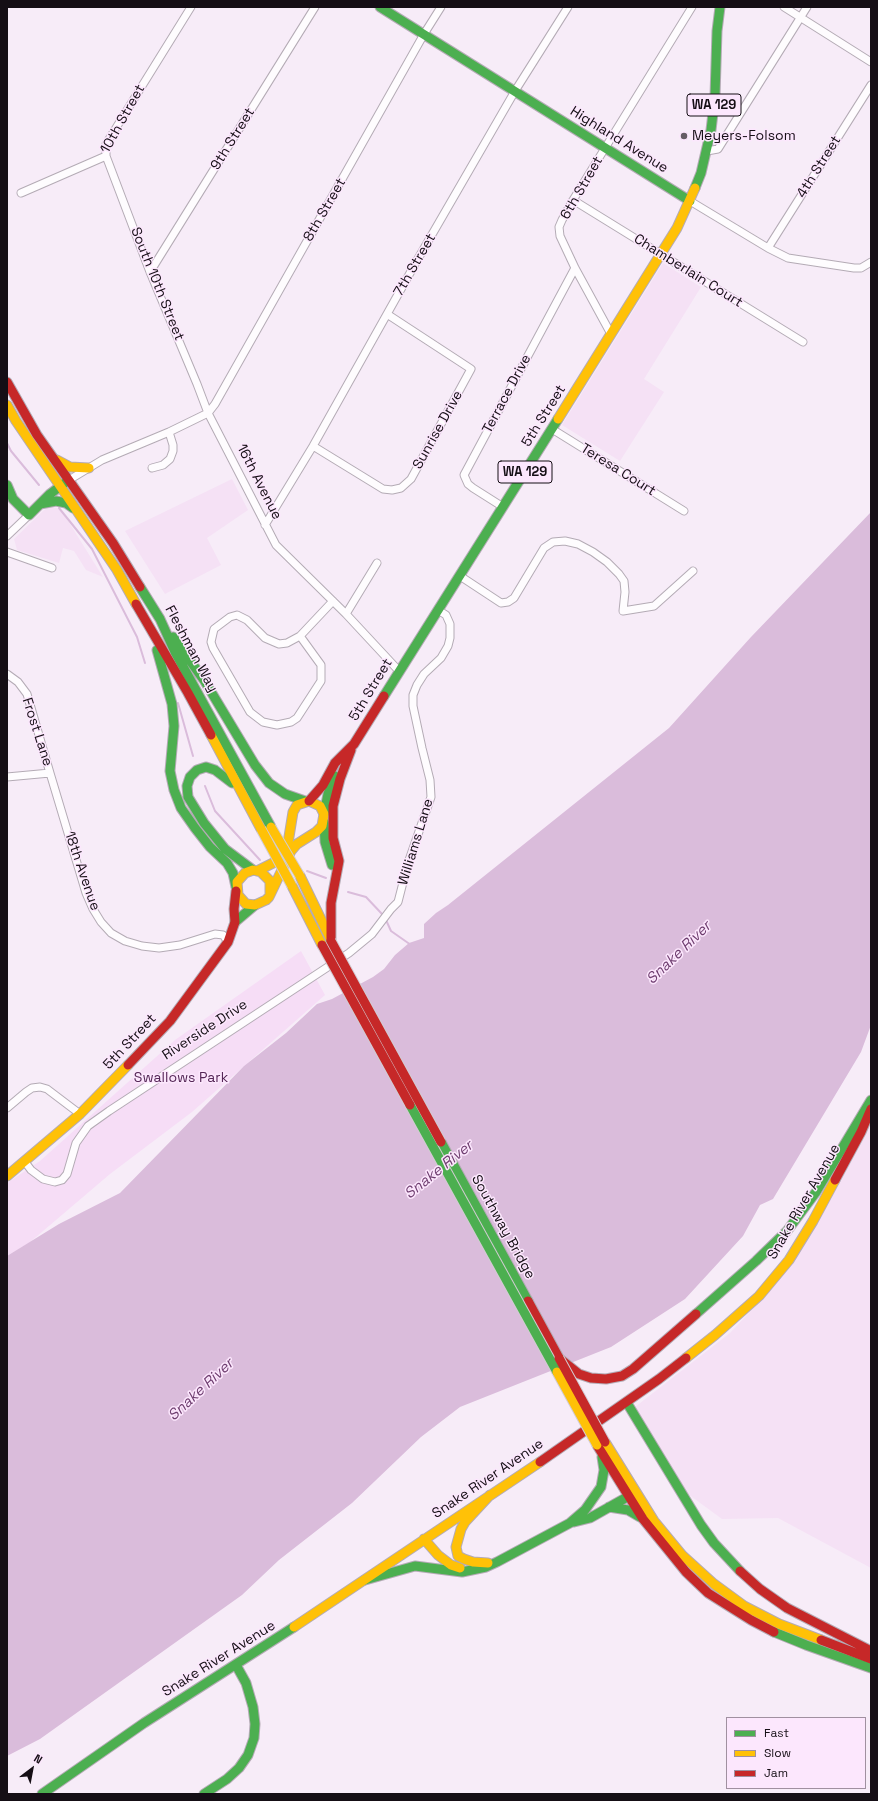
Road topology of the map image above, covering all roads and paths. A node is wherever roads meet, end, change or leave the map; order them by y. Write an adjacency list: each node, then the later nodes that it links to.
1 (191, 7): 17 (street, 10th Street)
2 (315, 7): 25 (street, 9th Street)
3 (380, 7): 11 (main road, Highland Avenue)
4 (442, 7): 11 (street, 8th Street)
5 (568, 7): 14 (street, 7th Street)
6 (692, 7): 15 (street, 6th Street)
7 (720, 7): 16 (main road, WA 129)
8 (784, 7): 10 (street)
9 (807, 7): 10 (street)
10 (801, 18): 12 (street); 16 (street)
11 (424, 34): 14 (main road, Highland Avenue); 31 (street, 8th Street)
12 (871, 62)
13 (871, 85): 21 (street, 4th Street)
14 (516, 91): 15 (main road, Highland Avenue); 26 (street, 7th Street)
15 (605, 148): 19 (street, 6th Street); 20 (main road, Highland Avenue)
16 (707, 151): 20 (main road, WA 129)
17 (106, 156): 18 (street, 10th Street); 25 (street, South 10th Street)
18 (22, 193)
19 (573, 200): 22 (street, Chamberlain Court); 24 (street, 6th Street)
20 (690, 201): 21 (street, Highland Avenue); 22 (main road, 5th Street / WA 129)
21 (768, 248): 23 (street, Highland Avenue)
22 (661, 254): 27 (main road, 5th Street / WA 129); 28 (street, Chamberlain Court)
23 (871, 262)
24 (575, 268): 27 (street, 6th Street); 42 (street, Terrace Drive)
25 (150, 272): 31 (street, South 10th Street)
26 (387, 314): 34 (street, 7th Street); 34 (street, Sunrise Drive)
27 (611, 334): 32 (main road, 5th Street / WA 129)
28 (803, 342)
29 (7, 382): 35 (main road, Fleshman Way)
30 (7, 405): 40 (main road, Fleshman Way)
31 (208, 413): 33 (street); 46 (street, 16th Avenue)
32 (552, 429): 42 (main road, 5th Street / WA 129); 43 (street, Teresa Court)
33 (169, 432): 36 (street); 37 (street)
34 (313, 446): 46 (street, 7th Street)
35 (55, 459): 36 (main road); 38 (main road, Fleshman Way)
36 (88, 468): 38 (street)
37 (152, 468)
38 (69, 480): 40 (main road); 56 (main road, Fleshman Way)
39 (7, 484): 45 (main road)
40 (60, 486): 41 (main road); 44 (main road, Fleshman Way)
41 (40, 504): 44 (main road); 45 (main road)
42 (503, 507): 52 (main road, 5th Street / WA 129)
43 (684, 511)
44 (78, 512): 57 (main road, Fleshman Way)
45 (29, 515): 47 (street)
46 (265, 525): 53 (street, 16th Avenue)
47 (7, 536)
48 (7, 552): 50 (street)
49 (377, 563): 55 (street)
50 (52, 568)
51 (693, 570): 52 (street)
52 (460, 576): 54 (main road, 5th Street / WA 129)
53 (333, 601): 55 (street, 16th Avenue); 58 (street)
54 (438, 610): 59 (main road, 5th Street / WA 129); 72 (street, Williams Lane)
55 (346, 614): 59 (street, 16th Avenue)
56 (160, 619): 66 (main road); 75 (main road, Fleshman Way, bridge)
57 (152, 634): 65 (main road, Fleshman Way); 70 (main road)
58 (300, 636): 58 (street)
59 (399, 671): 61 (main road, 5th Street / WA 129)
60 (7, 674): 63 (street, Frost Lane)
61 (354, 744): 62 (main road, 5th Street); 66 (main road, 5th Street)
62 (346, 763): 67 (main road, 5th Street); 69 (main road)
63 (50, 773): 64 (street); 76 (street, 18th Avenue)
64 (7, 777)
65 (238, 789): 68 (main road); 77 (main road, Fleshman Way, bridge)
66 (307, 801): 67 (main road); 68 (main road, 5th Street)
67 (324, 818): 69 (main road, 5th Street); 71 (main road)
68 (255, 871): 70 (main road); 71 (main road)
69 (334, 885): 75 (main road)
70 (236, 889): 73 (main road); 74 (main road, 5th Street)
71 (270, 893): 73 (main road)
72 (398, 902): 82 (street, Riverside Drive)
73 (255, 905): 74 (main road)
74 (235, 922): 76 (main road, 5th Street)
75 (331, 941): 84 (main road, Southway Bridge, bridge)
76 (228, 942): 81 (main road, 5th Street)
77 (322, 946): 86 (main road, Southway Bridge, bridge)
78 (871, 1100): 84 (main road)
79 (7, 1108): 81 (street)
80 (871, 1109): 85 (main road, Snake River Avenue)
81 (80, 1114): 82 (main road, 5th Street)
82 (24, 1163): 83 (main road)
83 (7, 1176)
84 (559, 1358): 86 (main road, Southway Bridge, bridge)
85 (627, 1403): 88 (main road, Snake River Avenue); 97 (main road)
86 (601, 1444): 87 (main road); 89 (main road); 92 (main road)
87 (631, 1482): 89 (main road); 98 (main road)
88 (490, 1495): 93 (main road, Snake River Avenue); 94 (main road)
89 (629, 1496): 90 (main road); 91 (main road)
90 (609, 1507): 91 (main road); 92 (main road)
91 (643, 1519): 100 (main road)
92 (570, 1523): 94 (main road)
93 (424, 1539): 95 (main road); 96 (main road, Snake River Avenue)
94 (497, 1562): 95 (main road)
95 (471, 1570): 96 (main road)
96 (365, 1580): 99 (main road, Snake River Avenue)
97 (871, 1651)
98 (871, 1659)
99 (236, 1665): 101 (main road, Snake River Avenue); 102 (main road)
100 (871, 1668)
101 (42, 1794)
102 (204, 1794)

